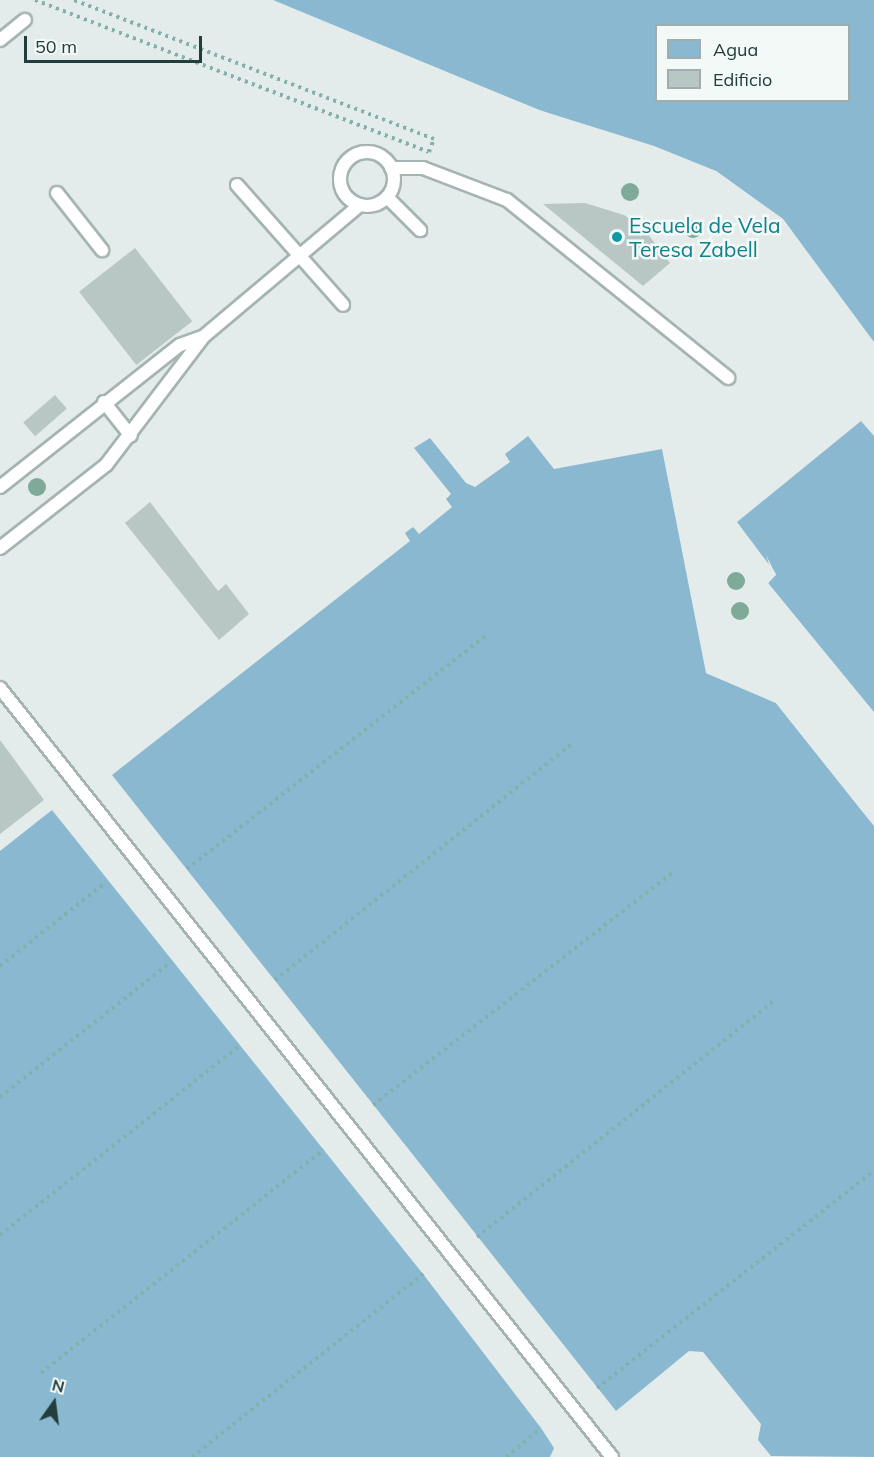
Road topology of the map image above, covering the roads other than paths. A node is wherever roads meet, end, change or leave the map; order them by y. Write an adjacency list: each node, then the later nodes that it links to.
1 (25, 20): 2 (lane)
2 (0, 40)
3 (391, 168): 6 (lane); 7 (lane); 13 (lane)
4 (237, 185): 10 (lane)
5 (57, 193): 9 (lane)
6 (387, 197): 7 (lane); 8 (lane)
7 (360, 205): 10 (lane)
8 (420, 230)
9 (102, 250)
10 (300, 259): 11 (lane); 12 (lane)
11 (343, 305)
12 (203, 337): 14 (lane); 15 (lane)
13 (728, 378)
14 (104, 402): 15 (lane); 16 (lane)
15 (131, 436): 17 (lane)
16 (0, 487)
17 (0, 548)
18 (0, 688): 19 (lane)
19 (607, 1455)

